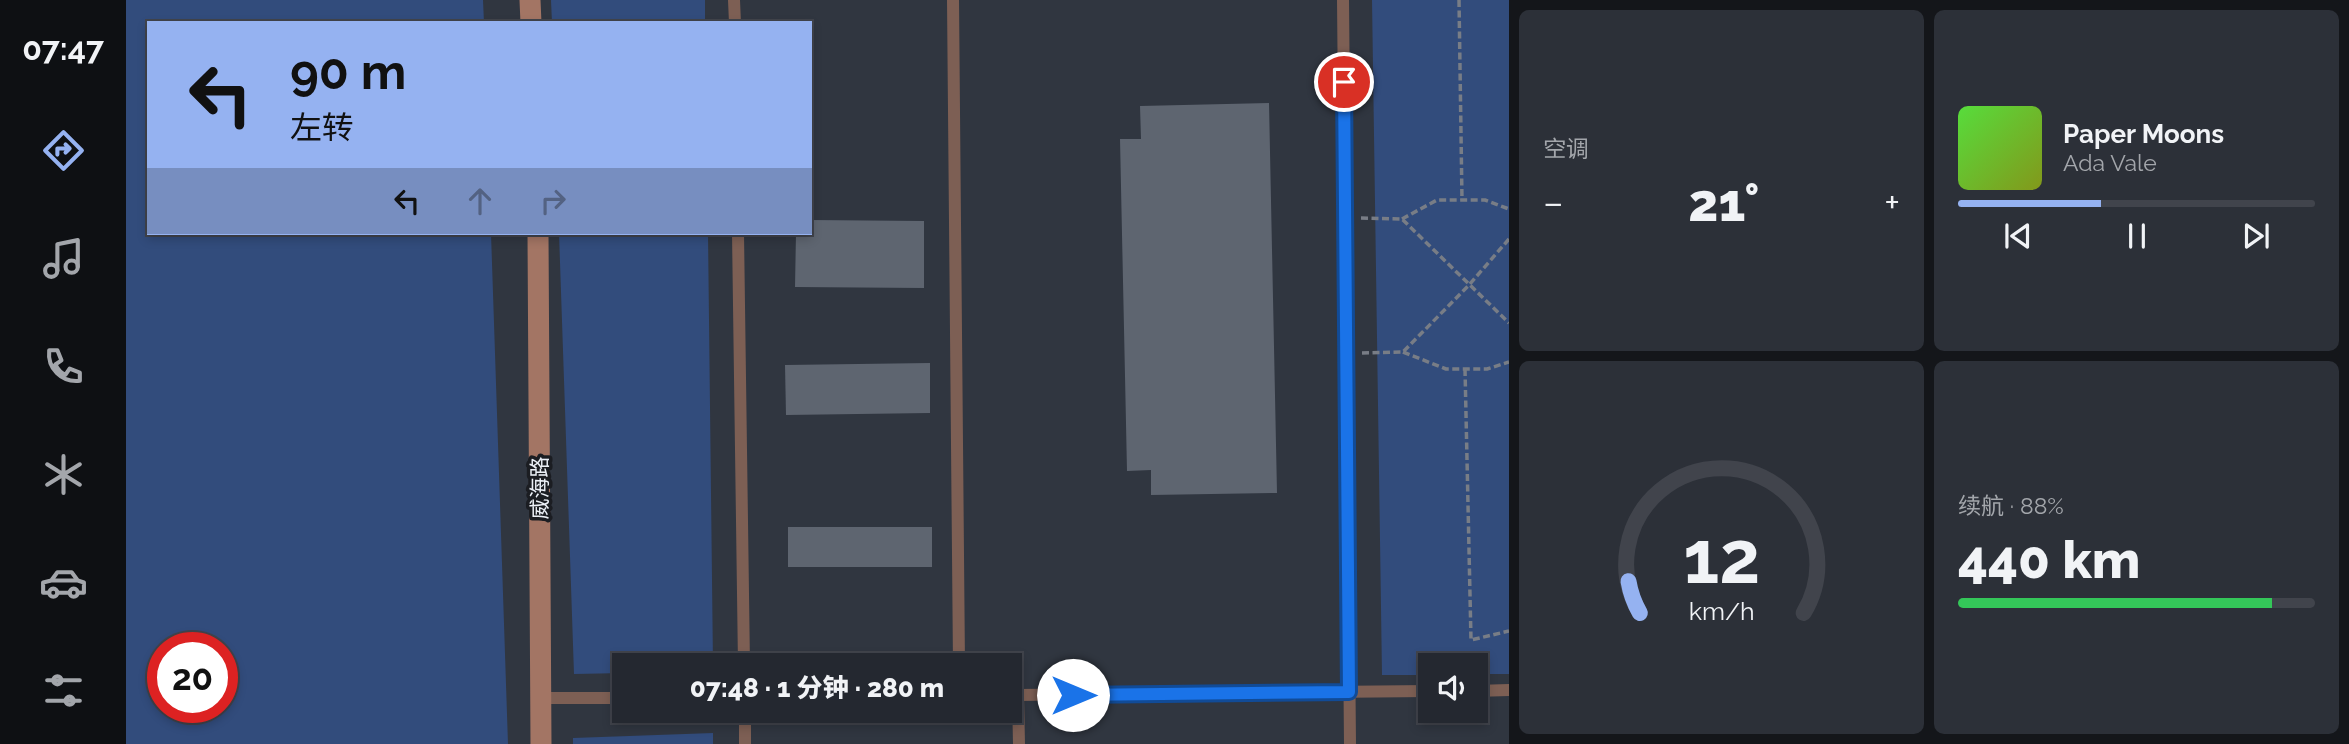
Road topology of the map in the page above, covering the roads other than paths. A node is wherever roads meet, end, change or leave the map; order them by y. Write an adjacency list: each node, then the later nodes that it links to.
1 (530, 0): 5 (street)
2 (734, 0): 6 (lane)
3 (953, 0): 10 (lane)
4 (1343, 0): 14 (lane)
5 (531, 21)
6 (735, 21)
7 (538, 235): 16 (street, 威海路)
8 (738, 235): 9 (lane)
9 (744, 653)
10 (959, 653)
11 (1509, 690): 13 (lane)
12 (1418, 691): 14 (lane)
13 (1488, 691)
14 (1349, 692): 15 (lane); 23 (lane)
15 (1022, 695)
16 (541, 698): 17 (lane); 20 (street, 威海路)
17 (612, 698)
18 (745, 723): 21 (lane)
19 (1017, 723): 22 (lane)
20 (541, 744)
21 (745, 744)
22 (1019, 744)
23 (1350, 744)

